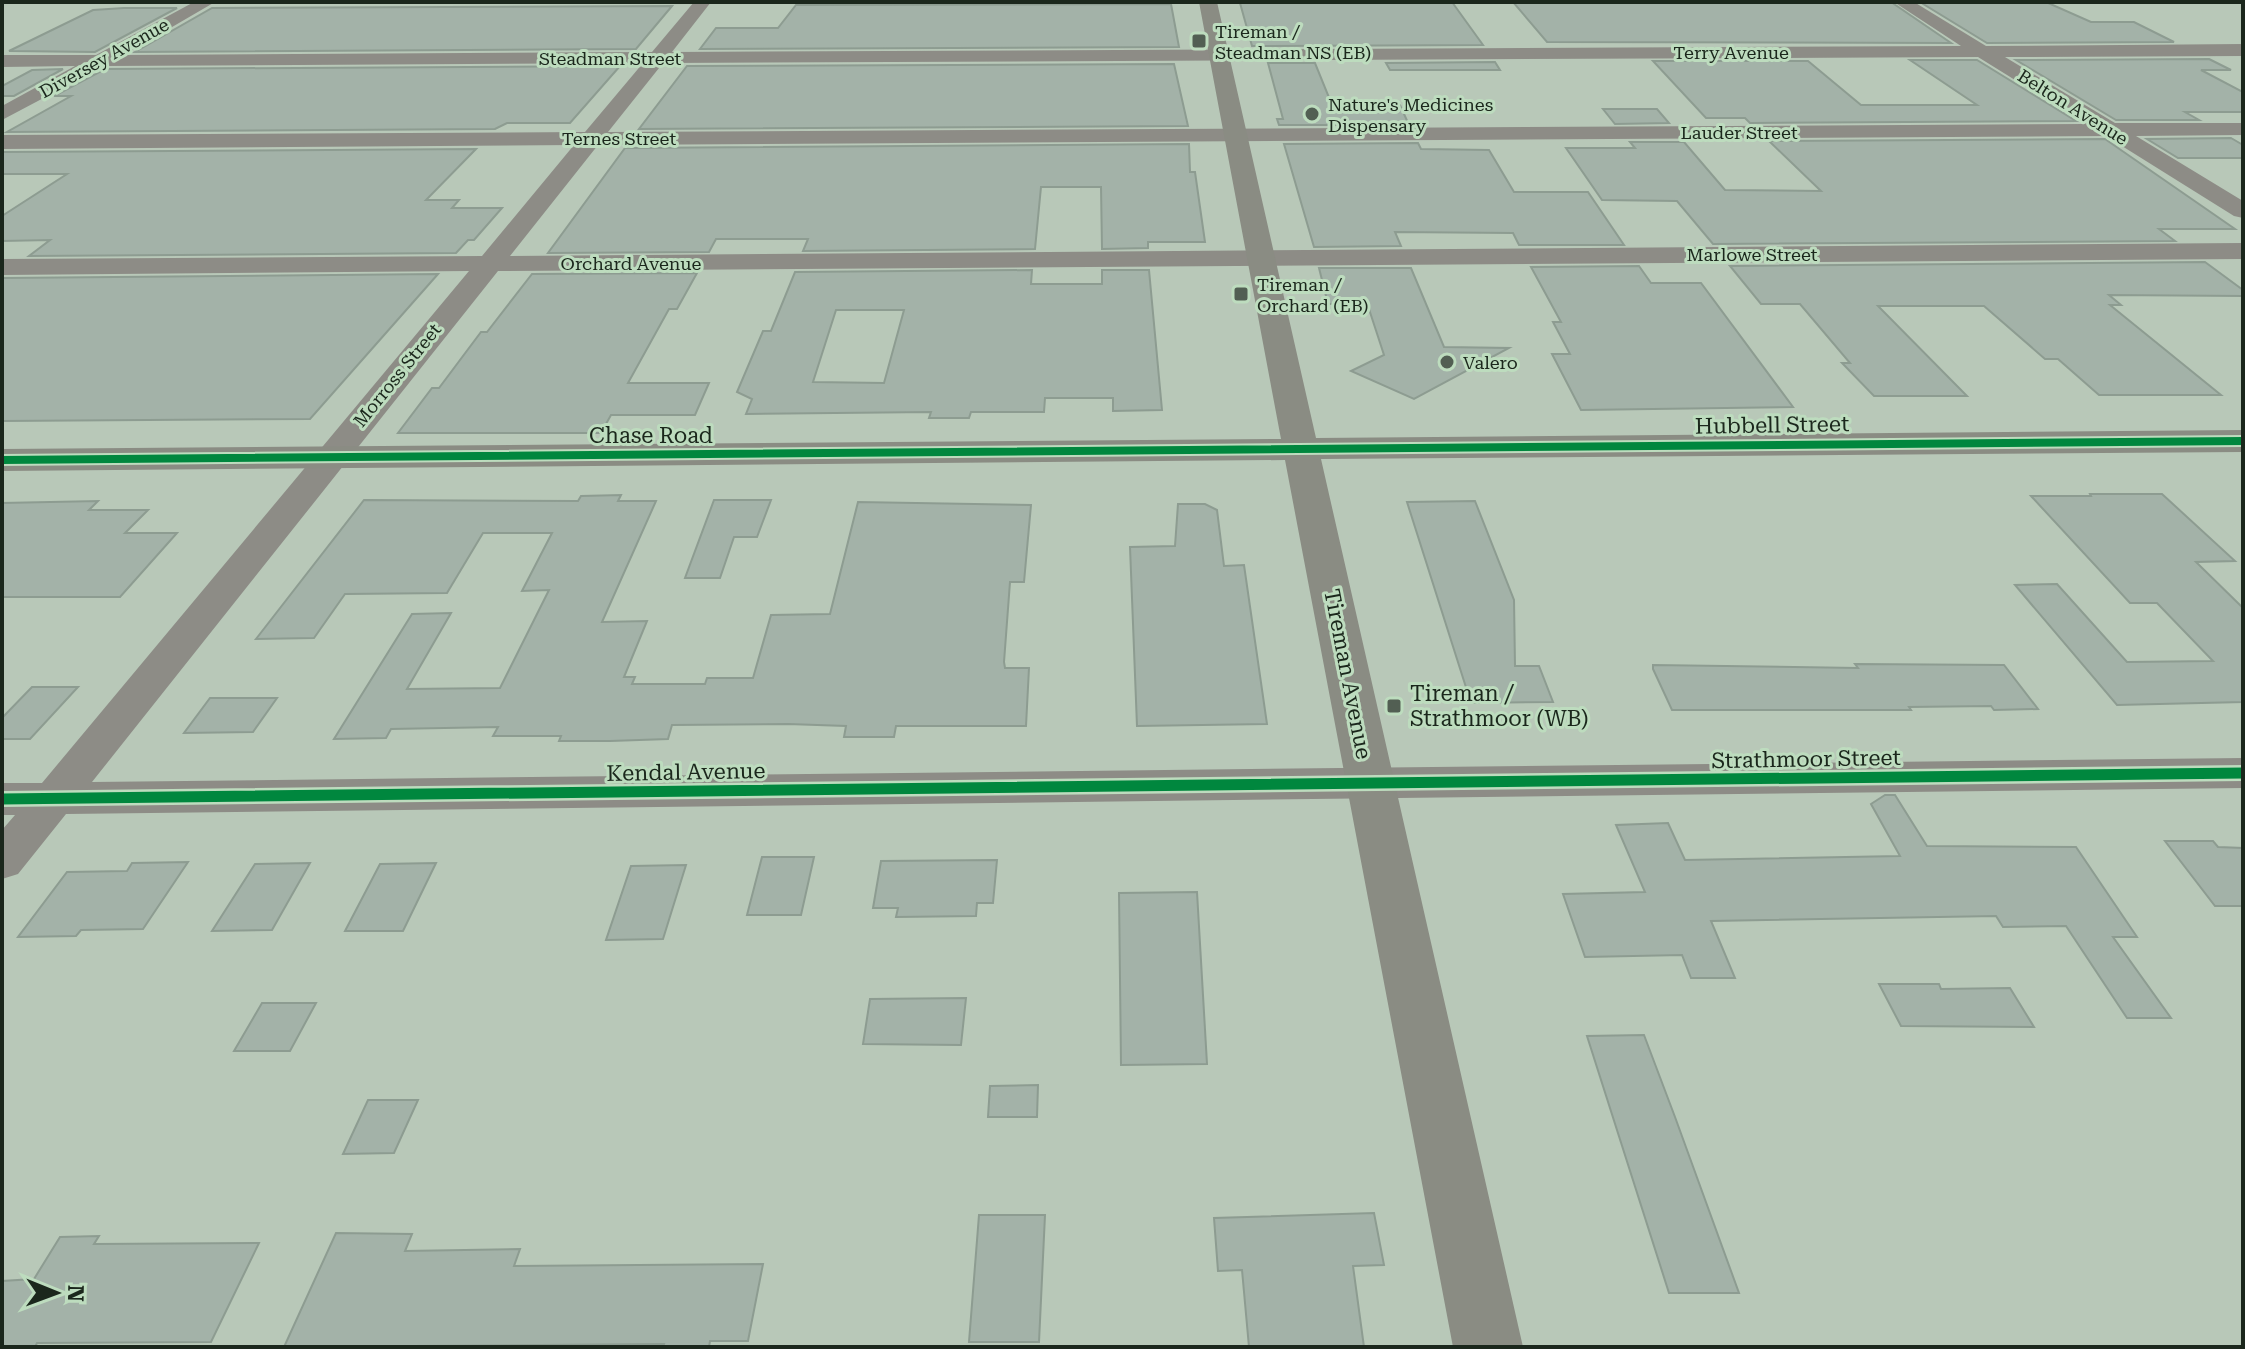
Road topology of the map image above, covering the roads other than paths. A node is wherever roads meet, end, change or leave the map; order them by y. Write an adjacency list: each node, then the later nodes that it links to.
1 (207, 2): 10 (street, Diversey Avenue)
2 (703, 2): 8 (street, Morross Street)
3 (1208, 2): 7 (street, Tireman Avenue)
4 (1902, 2): 6 (street, Belton Avenue)
5 (2243, 50): 6 (street, Terry Avenue)
6 (1983, 51): 7 (street, Terry Avenue); 13 (street, Belton Avenue)
7 (1219, 55): 8 (street, Steadman Street); 14 (street, Tireman Avenue)
8 (658, 58): 10 (street, Steadman Street); 15 (street, Morross Street)
9 (2, 61): 10 (street, Steadman Street)
10 (99, 61): 11 (street, Diversey Avenue)
11 (2, 114)
12 (2243, 129): 13 (street, Lauder Street)
13 (2110, 130): 14 (street, Lauder Street); 17 (street, Belton Avenue)
14 (1235, 135): 15 (street, Ternes Street); 19 (street, Tireman Avenue)
15 (592, 138): 16 (street, Ternes Street); 20 (street, Morross Street)
16 (2, 142)
17 (2243, 211)
18 (2243, 251): 19 (street, Marlowe Street)
19 (1260, 258): 20 (street, Orchard Avenue); 23 (street, Tireman Avenue)
20 (489, 264): 21 (street, Orchard Avenue); 24 (street, Morross Street)
21 (2, 267)
22 (2243, 441): 23 (street, Hubbell Street)
23 (1301, 449): 24 (street, Chase Road); 27 (street, Tireman Avenue)
24 (330, 457): 25 (street, Chase Road); 28 (street, Morross Street)
25 (2, 460)
26 (2243, 773): 27 (street, Strathmoor Street)
27 (1370, 784): 28 (street, Kendal Avenue); 31 (street, Tireman Avenue)
28 (54, 798): 29 (street, Kendal Avenue); 30 (street, Morross Street)
29 (2, 799)
30 (2, 862)
31 (1488, 1347)

